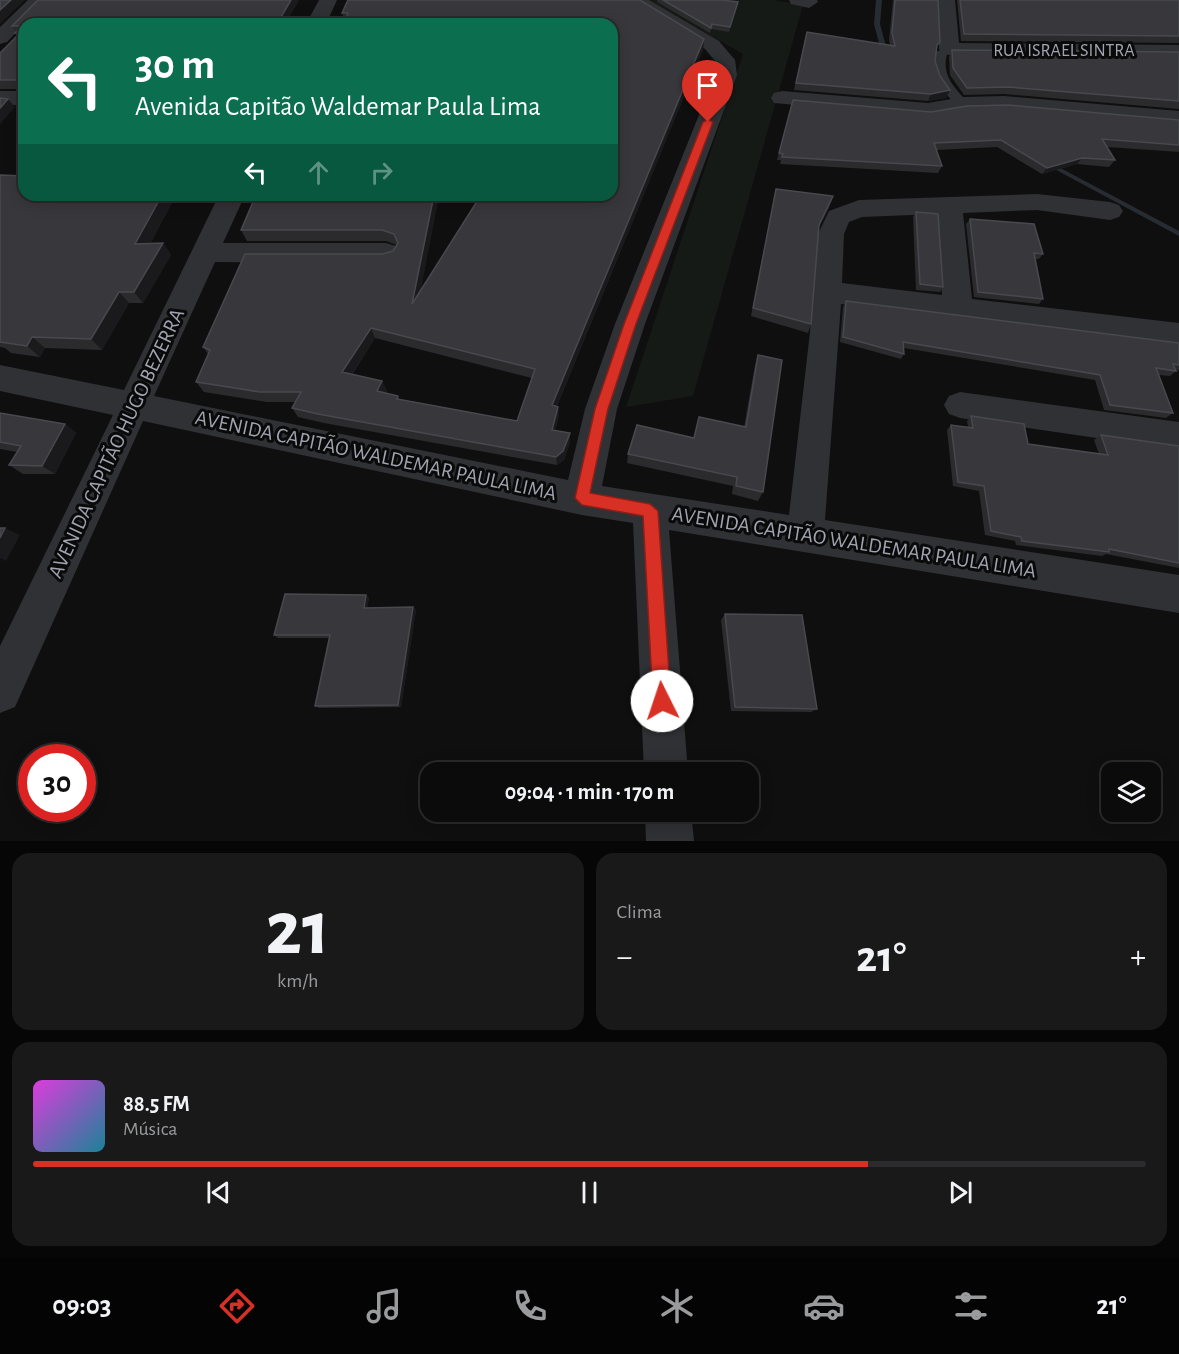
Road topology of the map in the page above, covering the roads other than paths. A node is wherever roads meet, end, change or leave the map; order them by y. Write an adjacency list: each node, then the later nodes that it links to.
1 (39, 0): 5 (street)
2 (328, 0): 6 (street)
3 (635, 0): 28 (street)
4 (946, 0): 9 (street)
5 (21, 18)
6 (319, 18)
7 (18, 20): 8 (street)
8 (0, 38)
9 (949, 49): 10 (street, RUA ISRAEL SINTRA); 14 (lane)
10 (1179, 51)
11 (0, 98): 12 (street)
12 (18, 98)
13 (782, 98): 14 (street)
14 (956, 106): 15 (street)
15 (1179, 118)
16 (229, 201): 19 (street, AVENIDA CAPITÃO HUGO BEZERRA)
17 (949, 205): 18 (street); 21 (street); 22 (street)
18 (1110, 211)
19 (205, 252): 20 (street); 25 (street, AVENIDA CAPITÃO HUGO BEZERRA)
20 (386, 253)
21 (828, 292): 22 (street); 30 (street)
22 (958, 308): 23 (street)
23 (1179, 335)
24 (0, 378): 25 (street, AVENIDA CAPITÃO WALDEMAR PAULA LIMA)
25 (133, 404): 28 (street, AVENIDA CAPITÃO WALDEMAR PAULA LIMA); 32 (street, AVENIDA CAPITÃO HUGO BEZERRA)
26 (960, 405): 27 (street)
27 (1179, 436)
28 (582, 498): 29 (street, AVENIDA CAPITÃO WALDEMAR PAULA LIMA)
29 (650, 511): 30 (street, AVENIDA CAPITÃO WALDEMAR PAULA LIMA); 33 (street)
30 (805, 535): 31 (street, AVENIDA CAPITÃO WALDEMAR PAULA LIMA)
31 (1179, 594)
32 (0, 692)
33 (665, 762)
34 (669, 822): 35 (street)
35 (670, 841)

